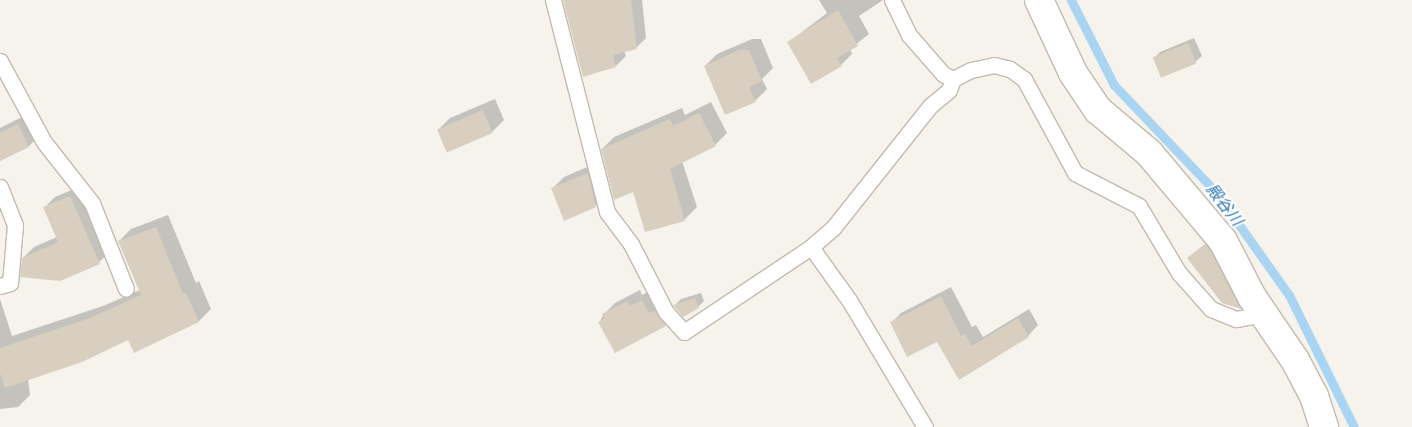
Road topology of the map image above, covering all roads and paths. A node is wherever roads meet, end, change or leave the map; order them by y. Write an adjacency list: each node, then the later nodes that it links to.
1 (553, 0): 7 (lane)
2 (892, 0): 5 (lane)
3 (1039, 0): 10 (street)
4 (0, 61): 9 (lane)
5 (953, 79): 7 (lane); 10 (lane)
6 (0, 187): 8 (lane)
7 (812, 247): 11 (lane)
8 (0, 286)
9 (126, 289)
10 (1264, 314): 12 (street)
11 (924, 427)
12 (1324, 427)

